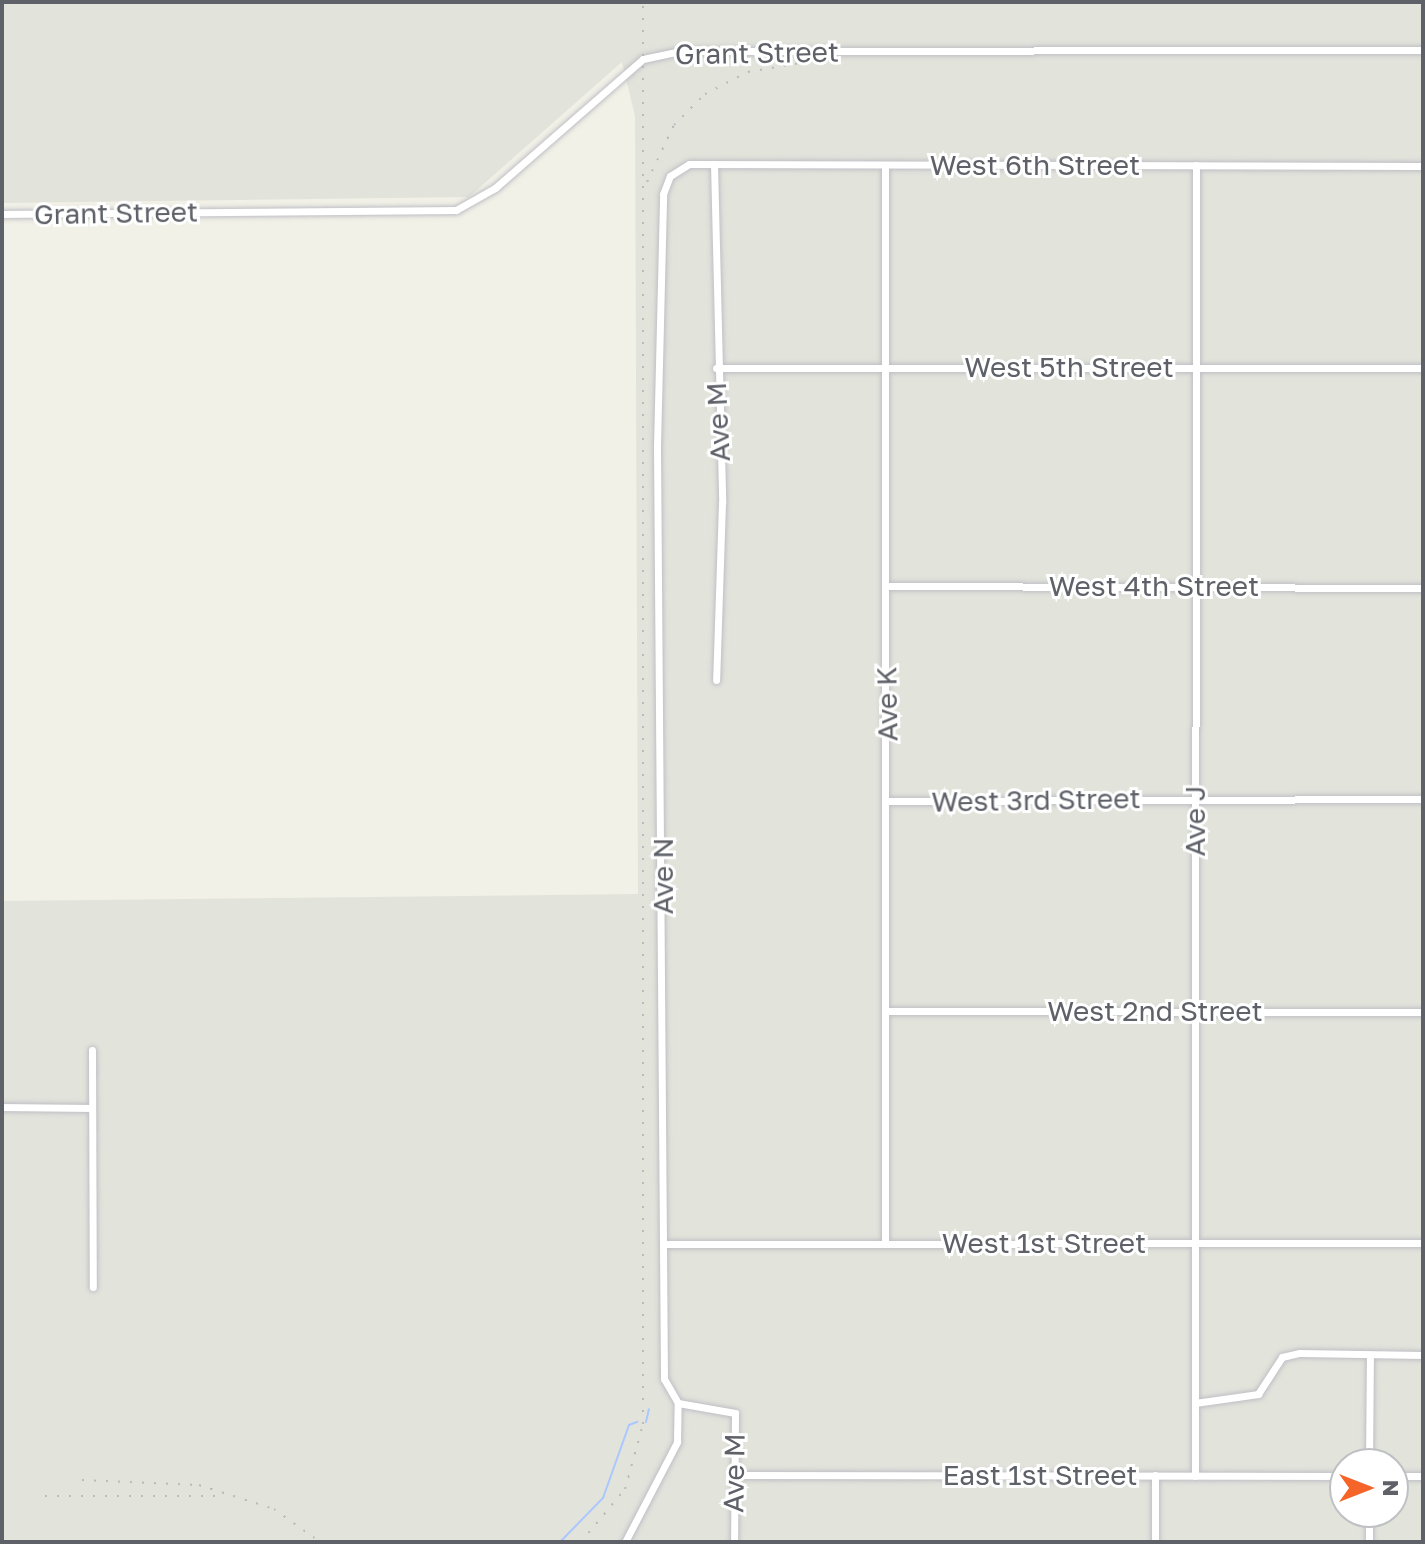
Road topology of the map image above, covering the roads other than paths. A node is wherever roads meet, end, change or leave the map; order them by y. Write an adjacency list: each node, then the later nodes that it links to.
1 (1423, 50): 7 (street, Grant Street)
2 (714, 164): 3 (street, West 6th Street); 6 (street, West 6th Street); 9 (street, Ave M)
3 (885, 165): 4 (street, West 6th Street); 8 (street, Ave K)
4 (1196, 165): 5 (street, West 6th Street); 10 (street, Ave J)
5 (1423, 166)
6 (663, 194): 28 (street, Ave N)
7 (2, 214)
8 (885, 367): 9 (street, West 5th Street); 10 (street, West 5th Street); 12 (street, Ave K)
9 (716, 368): 15 (street, Ave M)
10 (1197, 368): 11 (street, West 5th Street); 13 (street, Ave J)
11 (1423, 368)
12 (885, 586): 13 (street, West 4th Street); 18 (street, Ave K)
13 (1195, 586): 14 (street, West 4th Street); 16 (street, Ave J)
14 (1423, 588)
15 (716, 680)
16 (1195, 799): 17 (street, West 3rd Street); 18 (street, West 3rd Street); 20 (street, Ave J)
17 (1423, 799)
18 (889, 801): 19 (street, Ave K)
19 (886, 1011): 20 (street, West 2nd Street); 25 (street, Ave K)
20 (1195, 1011): 21 (street, West 2nd Street); 26 (street, Ave J)
21 (1423, 1012)
22 (92, 1050): 24 (street)
23 (2, 1107): 24 (street)
24 (92, 1108): 29 (street)
25 (885, 1243): 26 (street, West 1st Street); 28 (street, West 1st Street)
26 (1195, 1243): 27 (street, West 1st Street); 33 (street, Ave J)
27 (1423, 1243)
28 (665, 1244): 32 (street, Ave N)
29 (93, 1287)
30 (1370, 1355): 31 (street); 33 (street); 34 (street)
31 (1423, 1355)
32 (678, 1403): 35 (street, Ave M); 39 (street, Ave N)
33 (1195, 1403): 37 (street, Ave J)
34 (1369, 1448)
35 (734, 1475): 36 (street, East 1st Street); 40 (street, Ave M)
36 (1155, 1475): 37 (street, East 1st Street); 41 (street)
37 (1195, 1476): 38 (street, East 1st Street)
38 (1329, 1476)
39 (625, 1542)
40 (734, 1542)
41 (1155, 1542)

